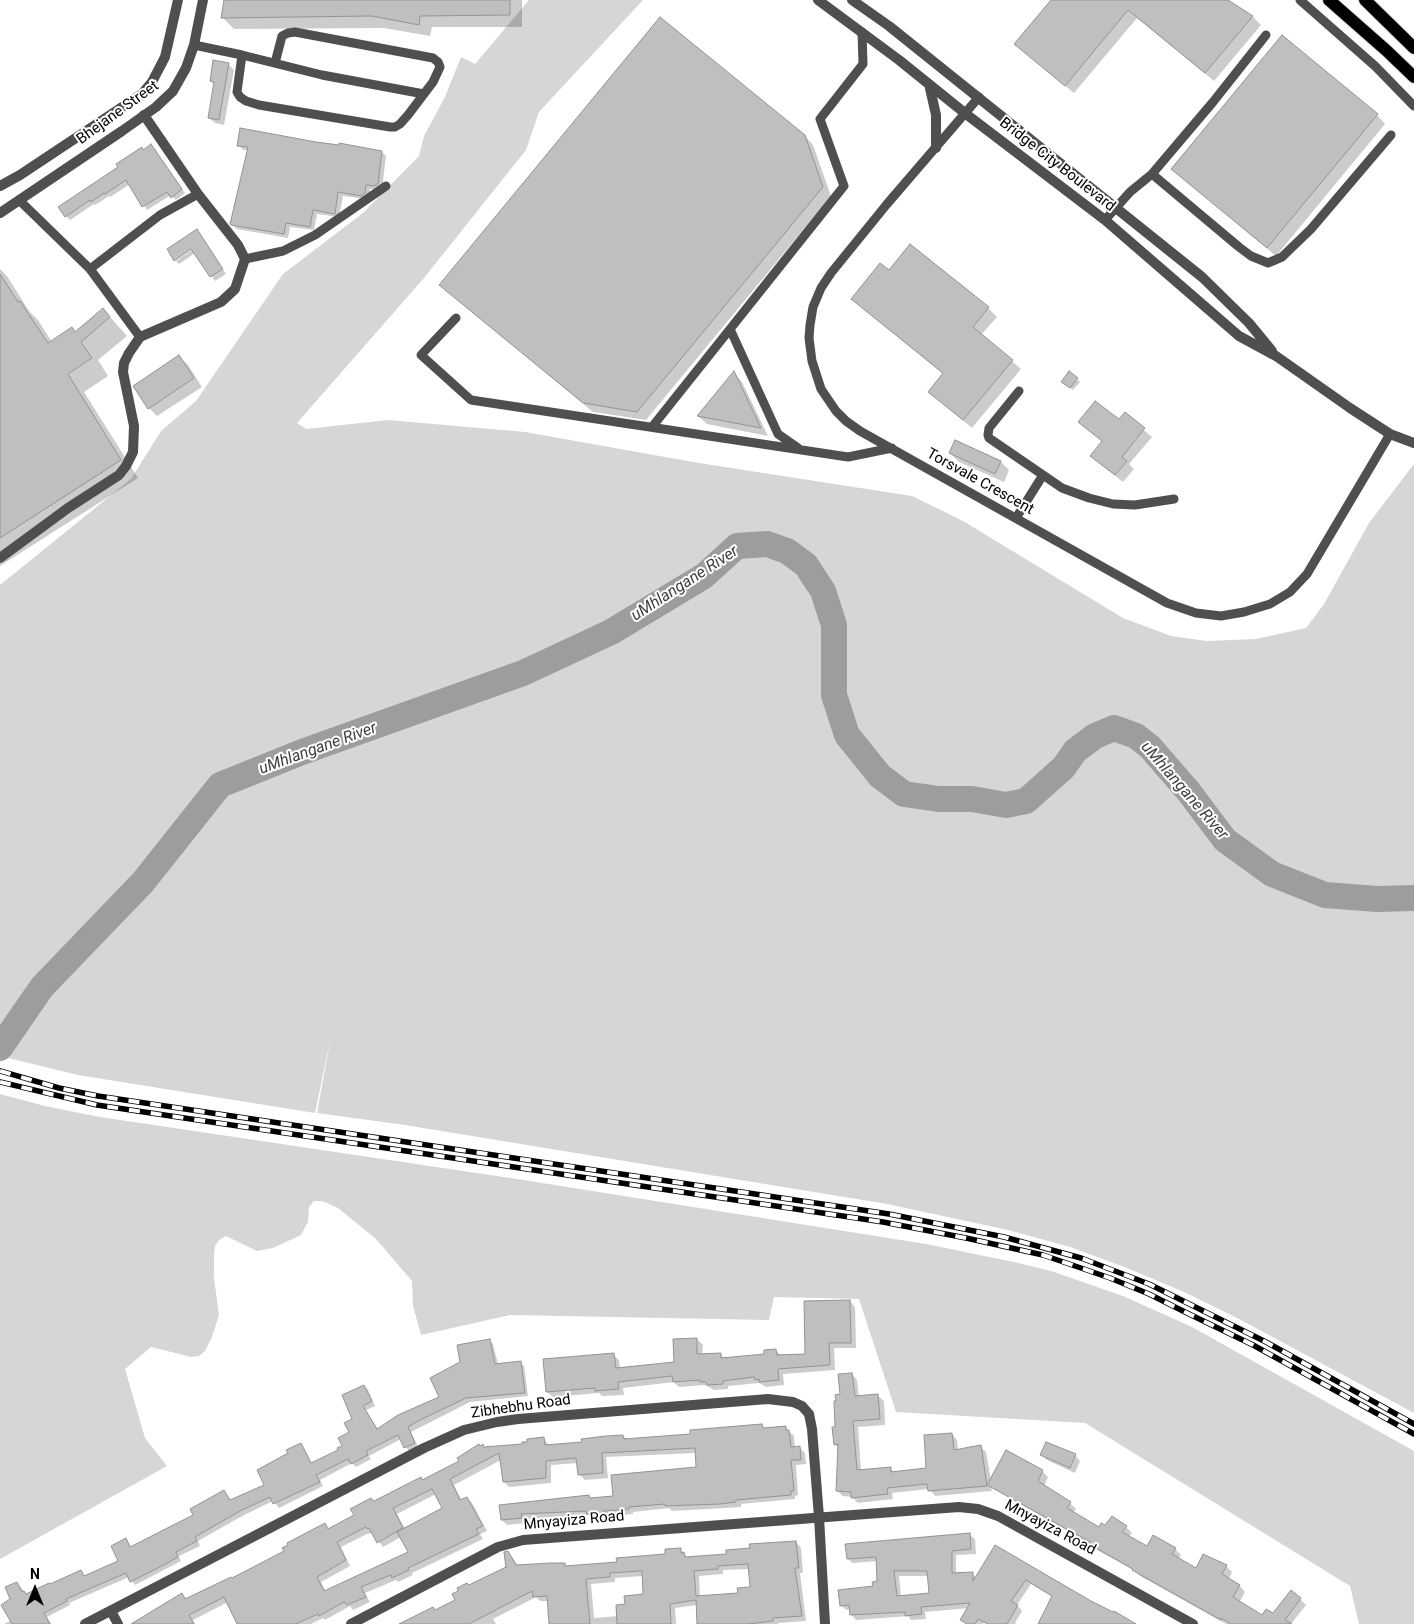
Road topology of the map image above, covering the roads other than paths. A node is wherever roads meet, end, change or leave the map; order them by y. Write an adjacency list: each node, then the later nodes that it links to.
1 (178, 0): 24 (street, Bhejane Street)
2 (203, 0): 10 (street, Bhejane Street)
3 (818, 0): 8 (street, Bridge City Boulevard)
4 (852, 0): 17 (street, Bridge City Boulevard)
5 (1300, 0): 18 (lane)
6 (1329, 0): 14 (main road)
7 (1364, 0): 11 (main road)
8 (862, 32): 15 (street, Bridge City Boulevard); 35 (lane)
9 (1266, 35): 23 (lane)
10 (194, 46): 12 (lane); 20 (street, Bhejane Street)
11 (1414, 48)
12 (242, 55): 13 (lane); 16 (lane)
13 (275, 63): 16 (lane); 16 (lane)
14 (1414, 78)
15 (929, 84): 19 (street, Bridge City Boulevard); 22 (street)
16 (424, 94)
17 (978, 97): 19 (lane, Torsvale Crescent); 28 (street, Bridge City Boulevard)
18 (1414, 106)
19 (966, 114): 22 (lane, Torsvale Crescent); 30 (street, Bridge City Boulevard)
20 (144, 115): 26 (street); 27 (street, Bhejane Street)
21 (1391, 135): 23 (lane)
22 (936, 148): 43 (lane, Torsvale Crescent)
23 (1152, 174): 28 (lane)
24 (0, 186)
25 (386, 186): 31 (lane)
26 (198, 194): 31 (street); 32 (lane)
27 (19, 200): 29 (street, Bhejane Street); 32 (lane)
28 (1115, 207): 30 (lane); 34 (street, Bridge City Boulevard)
29 (0, 213)
30 (1105, 220): 36 (street, Bridge City Boulevard)
31 (245, 259): 37 (street)
32 (90, 269): 37 (lane)
33 (456, 318): 40 (lane)
34 (1249, 323): 36 (street); 38 (street, Bridge City Boulevard)
35 (730, 329): 40 (lane); 44 (lane)
36 (1239, 336): 38 (street, Bridge City Boulevard)
37 (140, 337): 48 (street)
38 (1276, 356): 41 (street, Bridge City Boulevard)
39 (1019, 391): 45 (lane)
40 (652, 427): 44 (lane)
41 (1390, 434): 42 (street, Bridge City Boulevard); 47 (lane, Torsvale Crescent)
42 (1414, 443)
43 (892, 448): 44 (lane); 47 (lane, Torsvale Crescent)
44 (800, 450)
45 (1043, 475): 46 (lane); 47 (lane)
46 (1174, 499)
47 (1016, 518)
48 (0, 558)
49 (819, 1517): 50 (street, Zibhebhu Road); 53 (street, Mnyayiza Road); 54 (street); 55 (street, Mnyayiza Road)
50 (111, 1611): 51 (street, Zibhebhu Road); 52 (street)
51 (86, 1624)
52 (118, 1624)
53 (351, 1624)
54 (825, 1624)
55 (1193, 1624)

